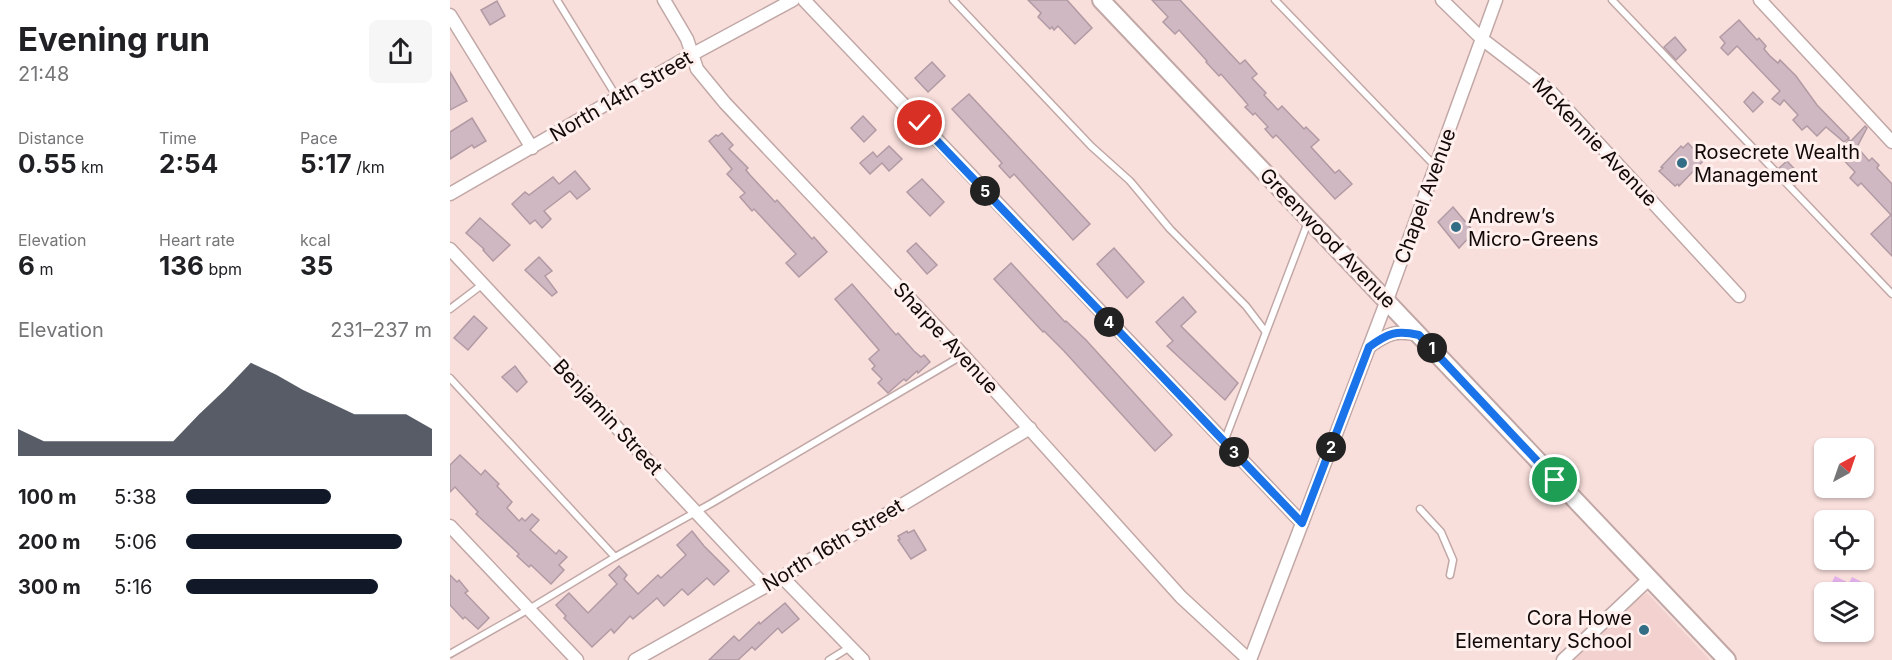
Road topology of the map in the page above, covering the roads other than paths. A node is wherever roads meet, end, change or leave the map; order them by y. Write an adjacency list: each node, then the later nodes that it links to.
1 (557, 0): 15 (lane)
2 (664, 0): 14 (street, Sharpe Avenue)
3 (804, 0): 33 (street)
4 (954, 0): 27 (lane)
5 (1101, 0): 20 (street, Greenwood Avenue)
6 (1275, 0): 18 (lane)
7 (1442, 0): 13 (street, McKennie Avenue)
8 (1496, 0): 13 (street, Chapel Avenue)
9 (1612, 0): 23 (lane)
10 (1760, 0): 16 (street)
11 (787, 1): 14 (street, North 14th Street)
12 (450, 15): 17 (street)
13 (1482, 39): 18 (street, Chapel Avenue); 24 (street, McKennie Avenue)
14 (693, 54): 15 (street, North 14th Street); 30 (street, Sharpe Avenue)
15 (618, 99): 17 (street, North 14th Street)
16 (1892, 142)
17 (532, 148): 19 (street, North 14th Street)
18 (1435, 167): 25 (street, Chapel Avenue)
19 (451, 192)
20 (1310, 219): 25 (street, Greenwood Avenue); 27 (lane)
21 (450, 249): 22 (street, Benjamin Street)
22 (483, 283): 26 (lane); 35 (street, Benjamin Street)
23 (1892, 294)
24 (1739, 296)
25 (1387, 300): 28 (street, Greenwood Avenue); 29 (street, Chapel Avenue)
26 (450, 309)
27 (1265, 331): 33 (lane)
28 (1419, 335): 29 (street); 41 (street, Greenwood Avenue)
29 (1369, 347): 36 (street, Chapel Avenue)
30 (963, 355): 32 (street, Sharpe Avenue); 35 (lane)
31 (450, 378): 38 (lane)
32 (1030, 428): 40 (street, North 16th Street); 50 (street, Sharpe Avenue)
33 (1224, 442): 36 (street)
34 (1420, 509): 39 (lane)
35 (697, 511): 38 (lane); 42 (street, Benjamin Street)
36 (1302, 523): 50 (street, Chapel Avenue)
37 (450, 526): 43 (street)
38 (615, 557): 43 (lane)
39 (1450, 575)
40 (782, 577): 42 (street, North 16th Street); 44 (street)
41 (1649, 579): 51 (street); 52 (street, Greenwood Avenue)
42 (765, 586): 47 (street, North 16th Street)
43 (529, 609): 45 (lane); 46 (street)
44 (850, 647): 48 (lane); 49 (street)
45 (450, 654)
46 (577, 660)
47 (635, 660)
48 (829, 660)
49 (863, 660)
50 (1249, 660)
51 (1563, 660)
52 (1726, 660)

